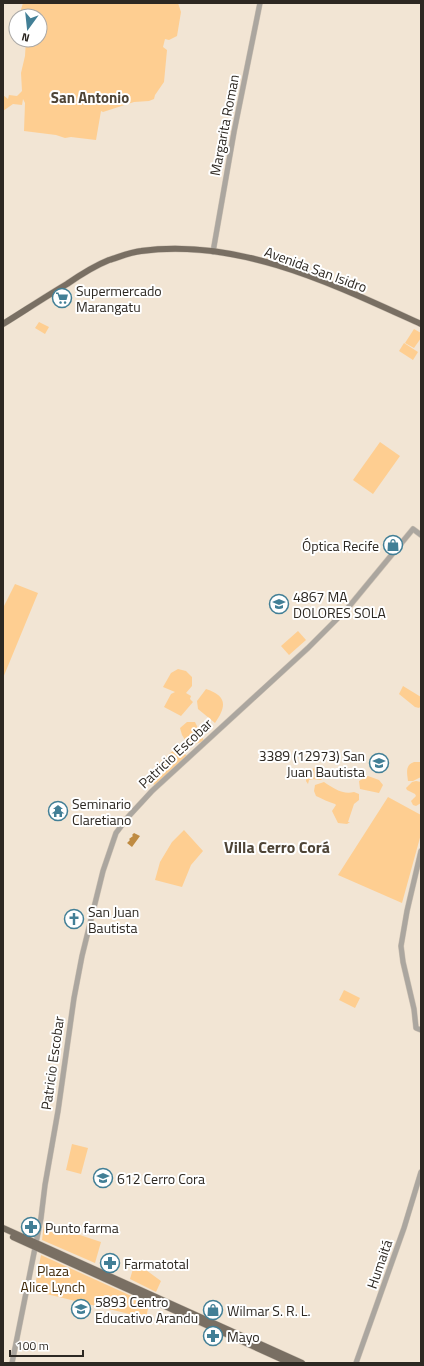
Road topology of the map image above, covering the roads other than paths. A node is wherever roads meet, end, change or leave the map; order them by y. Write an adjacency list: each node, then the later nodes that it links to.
1 (260, 3): 2 (street, Margarita Roman)
2 (213, 252): 3 (main road, Avenida San Isidro); 4 (main road, Avenida San Isidro)
3 (3, 324)
4 (421, 324)
5 (421, 536): 11 (street, Patricio Escobar)
6 (421, 851): 7 (street)
7 (418, 1029)
8 (421, 1172): 15 (street, Humaitá)
9 (3, 1228): 11 (main road)
10 (3, 1232): 11 (main road)
11 (35, 1244): 12 (street, Patricio Escobar); 13 (main road); 14 (main road)
12 (12, 1363)
13 (290, 1363)
14 (302, 1363)
15 (356, 1363)

